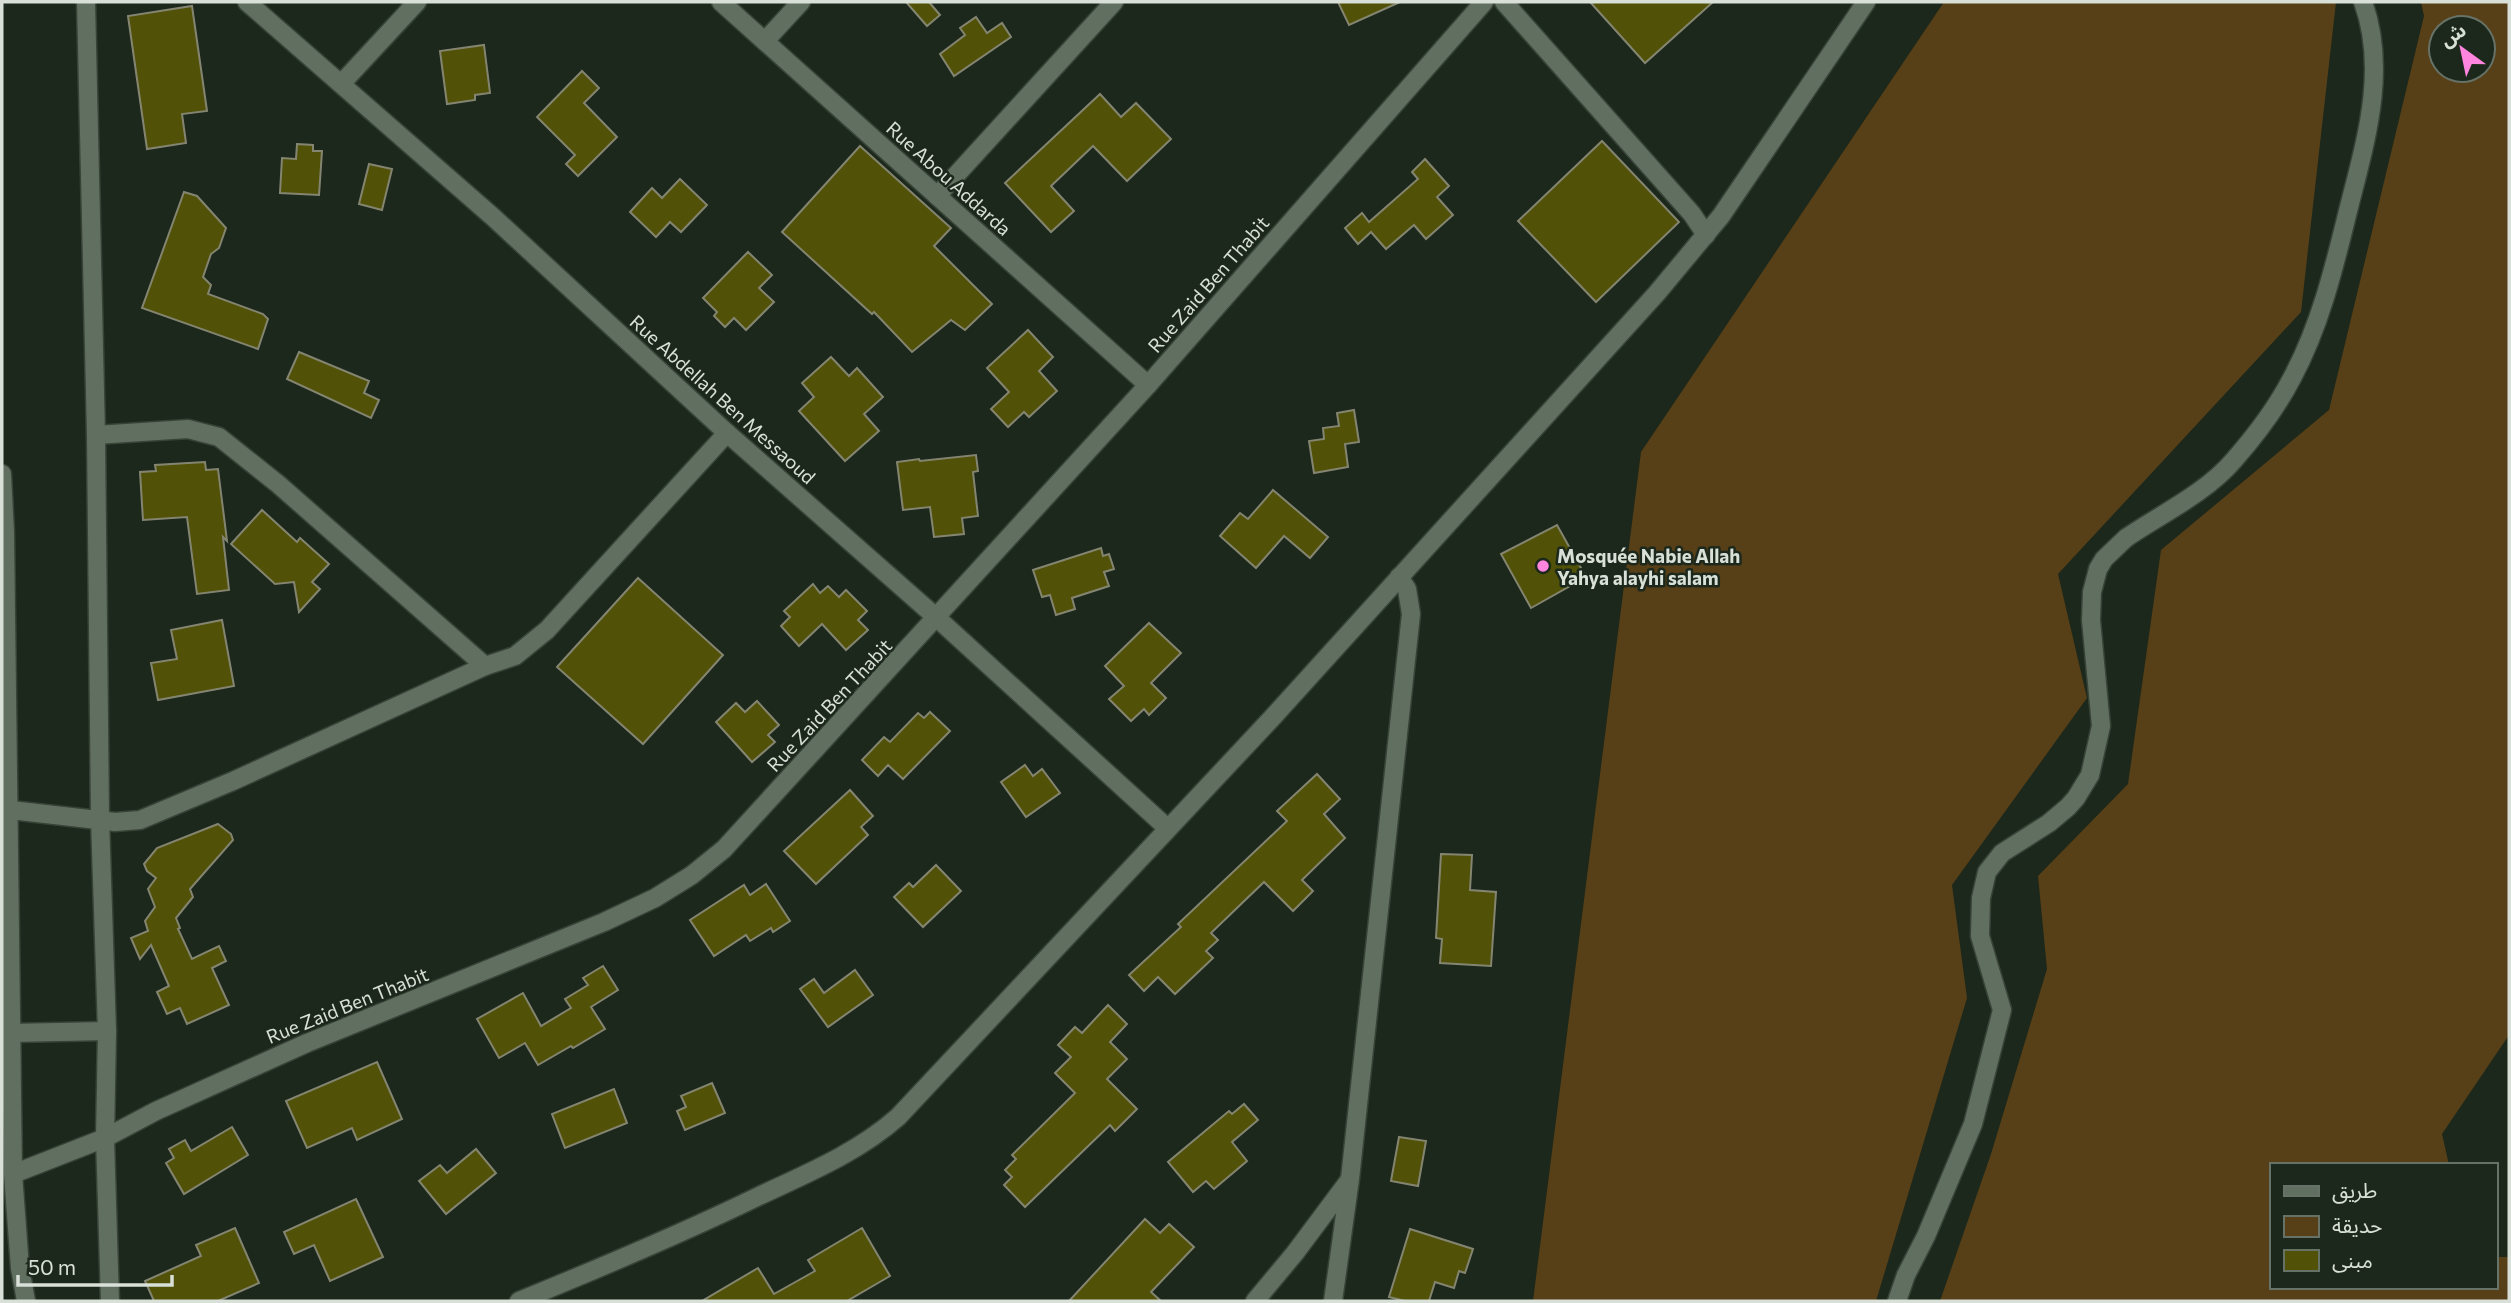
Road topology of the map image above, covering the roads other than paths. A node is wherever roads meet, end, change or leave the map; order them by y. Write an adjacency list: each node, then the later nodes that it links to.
1 (86, 2): 17 (street)
2 (247, 2): 12 (street, Rue Abdellah Ben Messaoud)
3 (416, 2): 12 (street)
4 (721, 2): 11 (street, Rue Abou Addarda)
5 (801, 2): 11 (street)
6 (1114, 2): 13 (street)
7 (1484, 2): 15 (street, Rue Zaid Ben Thabit)
8 (1504, 2): 14 (street)
9 (1866, 2): 14 (street)
10 (2363, 2): 36 (street)
11 (765, 41): 13 (street, Rue Abou Addarda)
12 (341, 85): 16 (street, Rue Abdellah Ben Messaoud)
13 (937, 196): 15 (street, Rue Abou Addarda)
14 (1706, 235): 20 (street)
15 (1148, 385): 21 (street, Rue Zaid Ben Thabit)
16 (727, 433): 21 (street, Rue Abdellah Ben Messaoud); 22 (street)
17 (96, 435): 22 (street); 24 (street)
18 (2, 474): 19 (street)
19 (3, 532): 23 (street)
20 (1399, 577): 25 (street); 30 (street)
21 (937, 618): 25 (street, Rue Abdellah Ben Messaoud); 28 (street, Rue Zaid Ben Thabit)
22 (485, 666): 24 (street)
23 (5, 809): 24 (street); 27 (street)
24 (100, 819): 26 (street)
25 (1166, 831): 31 (street)
26 (107, 1031): 27 (street); 28 (street)
27 (11, 1033): 29 (street)
28 (105, 1138): 29 (street, Rue Zaid Ben Thabit); 33 (street)
29 (13, 1174): 32 (street)
30 (1350, 1179): 34 (street); 35 (street)
31 (532, 1299)
32 (26, 1301)
33 (110, 1301)
34 (1255, 1301)
35 (1333, 1301)
36 (1897, 1301)

